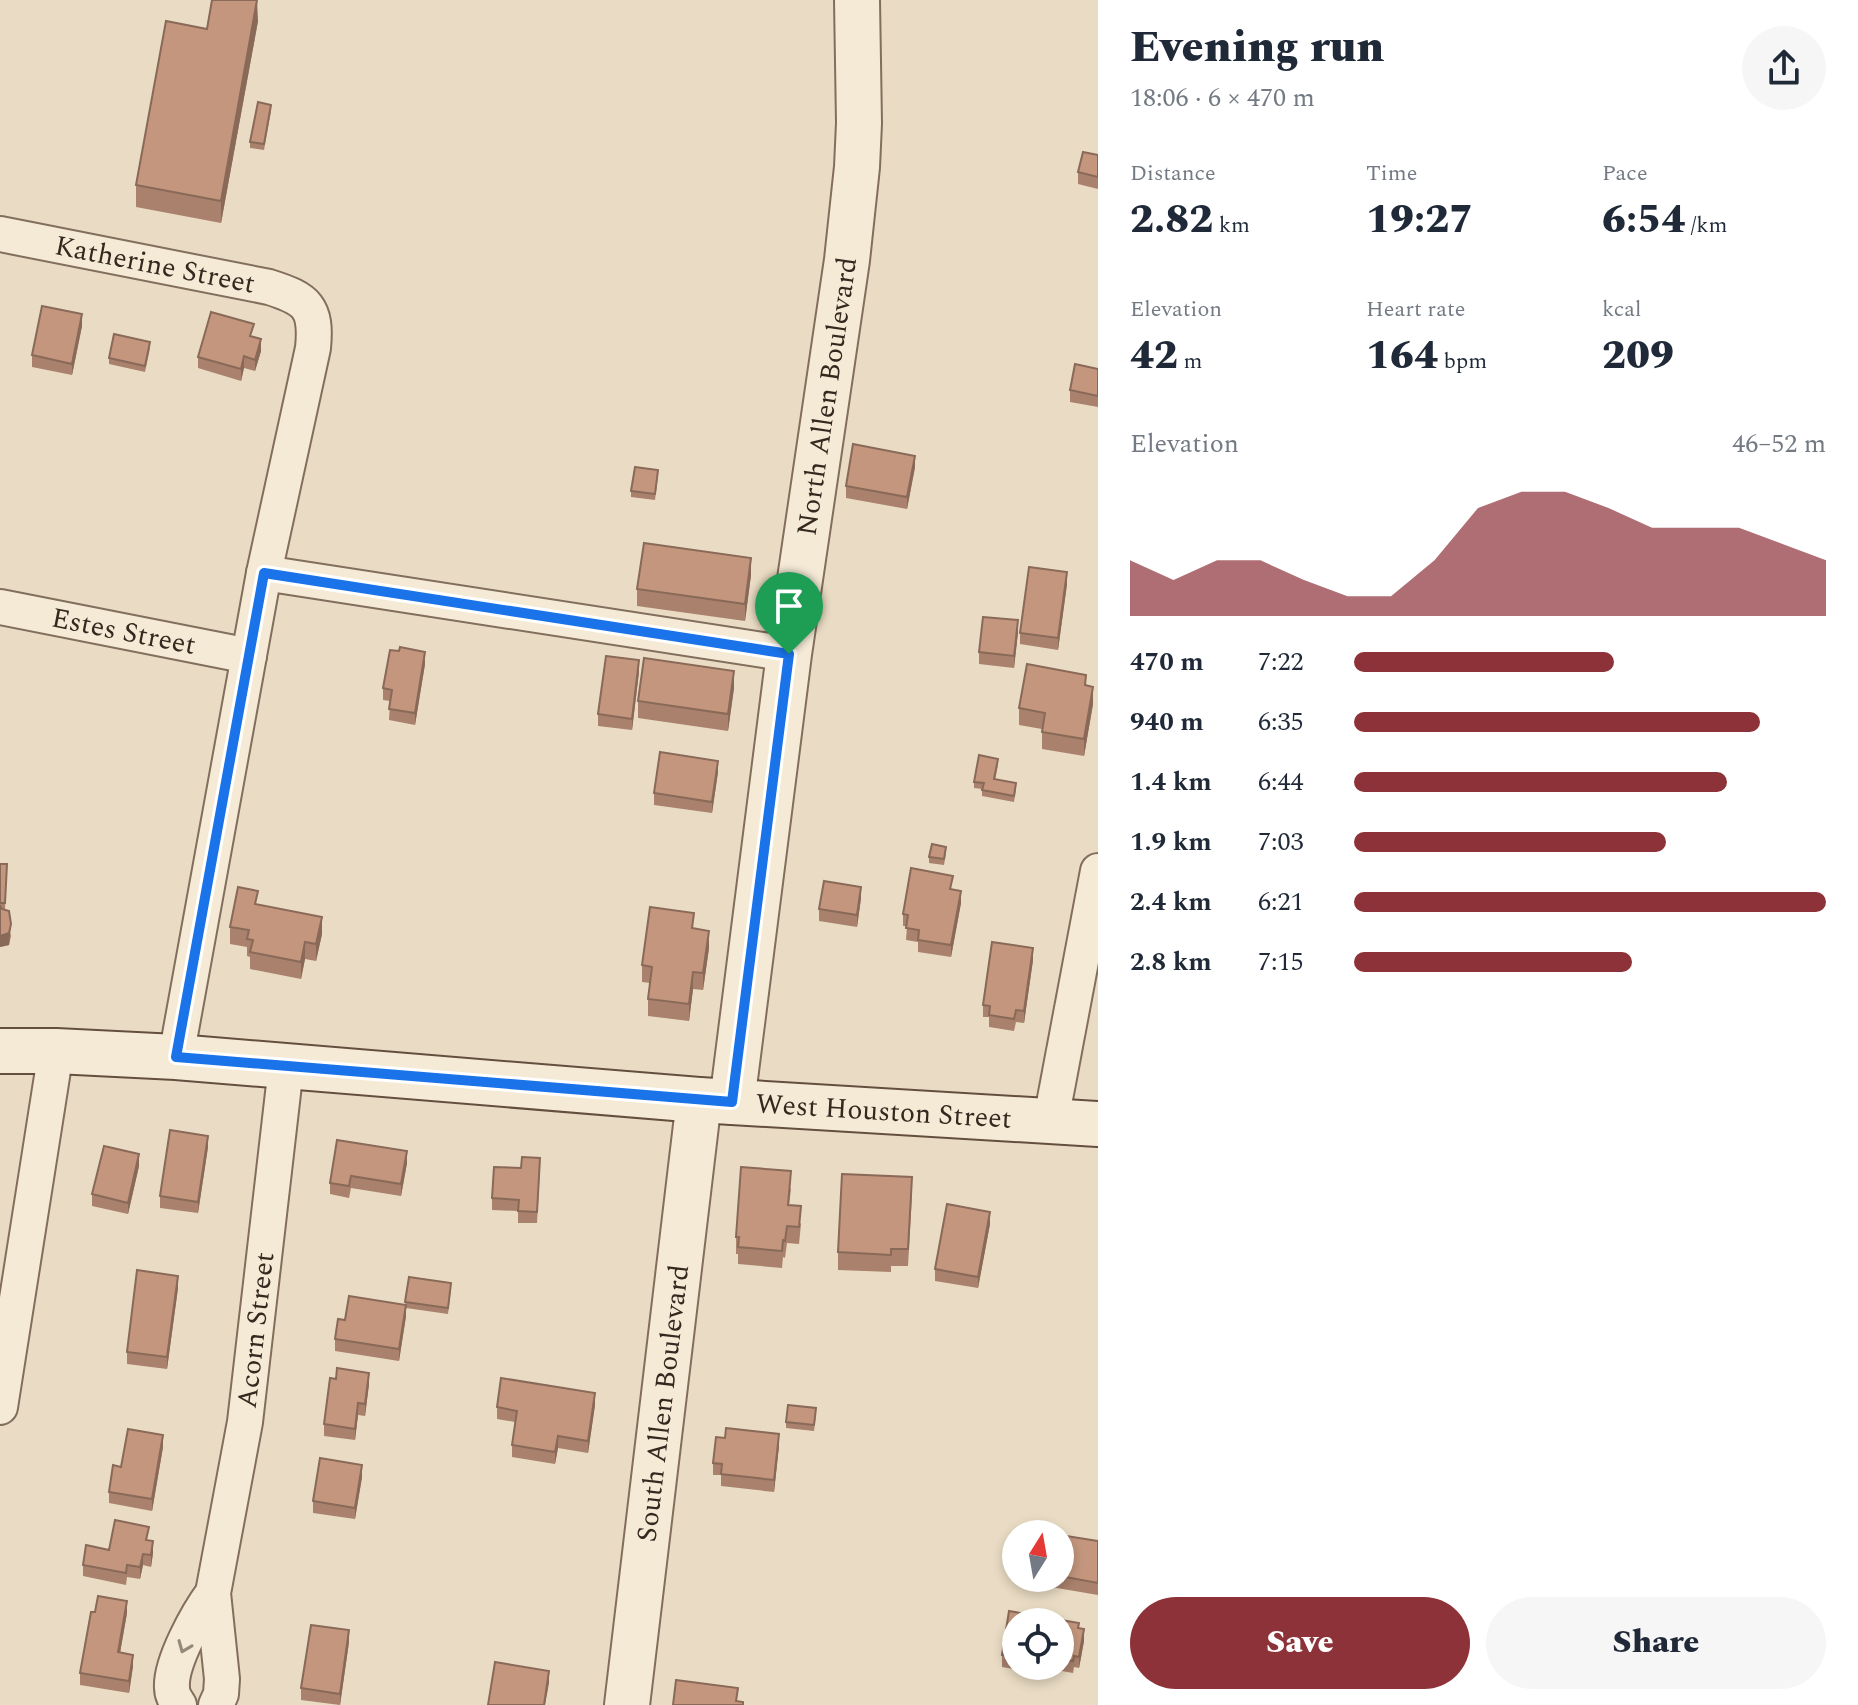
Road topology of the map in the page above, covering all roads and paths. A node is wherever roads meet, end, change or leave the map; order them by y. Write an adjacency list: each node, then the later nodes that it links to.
1 (857, 0): 5 (street, North Allen Boulevard)
2 (0, 234): 3 (street, Katherine Street)
3 (264, 573): 5 (street); 6 (street)
4 (0, 607): 6 (street, Estes Street)
5 (789, 654): 12 (street, North Allen Boulevard)
6 (249, 656): 10 (street)
7 (1098, 871): 13 (street)
8 (0, 1051): 9 (street, West Houston Street)
9 (56, 1051): 10 (street, West Houston Street); 15 (street)
10 (176, 1057): 11 (street, West Houston Street)
11 (286, 1067): 12 (street, West Houston Street); 16 (street, Acorn Street)
12 (715, 1101): 13 (street, West Houston Street); 19 (street, South Allen Boulevard)
13 (1051, 1120): 14 (street, West Houston Street)
14 (1098, 1124)
15 (0, 1407)
16 (213, 1593): 17 (street, Acorn Street, one-way to 17); 18 (street, Acorn Street)
17 (179, 1705)
18 (216, 1705)
19 (627, 1705)

